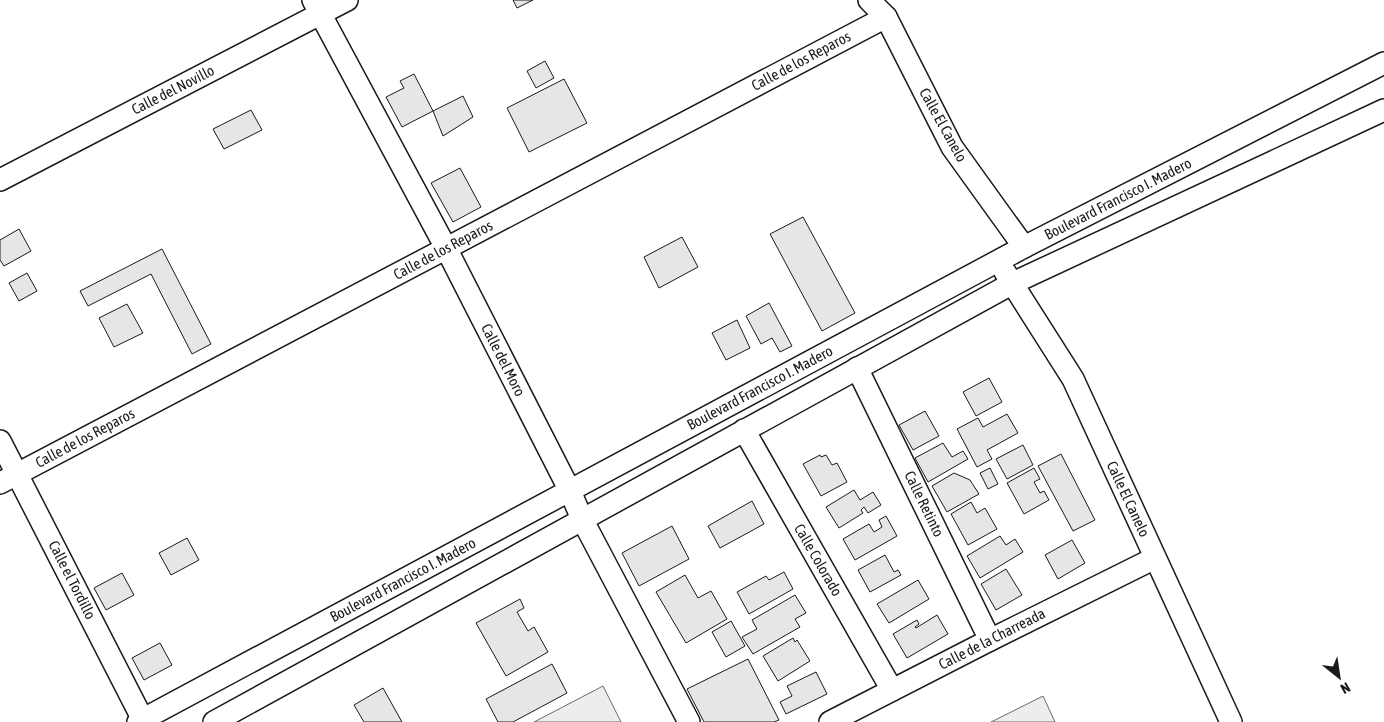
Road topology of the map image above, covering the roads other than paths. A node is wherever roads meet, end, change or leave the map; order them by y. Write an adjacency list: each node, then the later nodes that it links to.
1 (347, 0): 3 (street, Calle del Novillo)
2 (869, 0): 4 (street, Calle El Canelo)
3 (316, 7): 7 (street, Calle del Novillo); 9 (street, Calle del Moro)
4 (886, 17): 8 (street, Calle El Canelo); 9 (street, Calle de los Reparos)
5 (1384, 63): 8 (street, Boulevard Francisco I. Madero)
6 (1384, 110): 11 (street, Boulevard Francisco I. Madero)
7 (0, 180)
8 (1024, 247): 10 (street, Boulevard Francisco I. Madero)
9 (446, 248): 15 (street, Calle de los Reparos); 16 (street, Calle del Moro)
10 (998, 261): 11 (street, Calle El Canelo); 16 (street, Boulevard Francisco I. Madero)
11 (1013, 283): 12 (street, Boulevard Francisco I. Madero); 18 (street, Calle El Canelo)
12 (857, 368): 13 (street, Boulevard Francisco I. Madero); 19 (street, Calle Retinto)
13 (744, 430): 17 (street, Boulevard Francisco I. Madero); 20 (street, Calle Colorado)
14 (0, 441): 15 (street, Calle el Tordillo)
15 (9, 478): 21 (street, Calle el Tordillo)
16 (570, 490): 17 (street, Calle del Moro); 21 (street, Boulevard Francisco I. Madero)
17 (582, 519): 22 (street, Boulevard Francisco I. Madero); 23 (street, Calle del Moro)
18 (1155, 558): 19 (street, Calle de la Charreada); 25 (street, Calle El Canelo)
19 (990, 640): 20 (street, Calle de la Charreada)
20 (892, 690): 24 (street, Calle de la Charreada)
21 (141, 721)
22 (214, 722)
23 (689, 722)
24 (830, 722)
25 (1232, 722)

